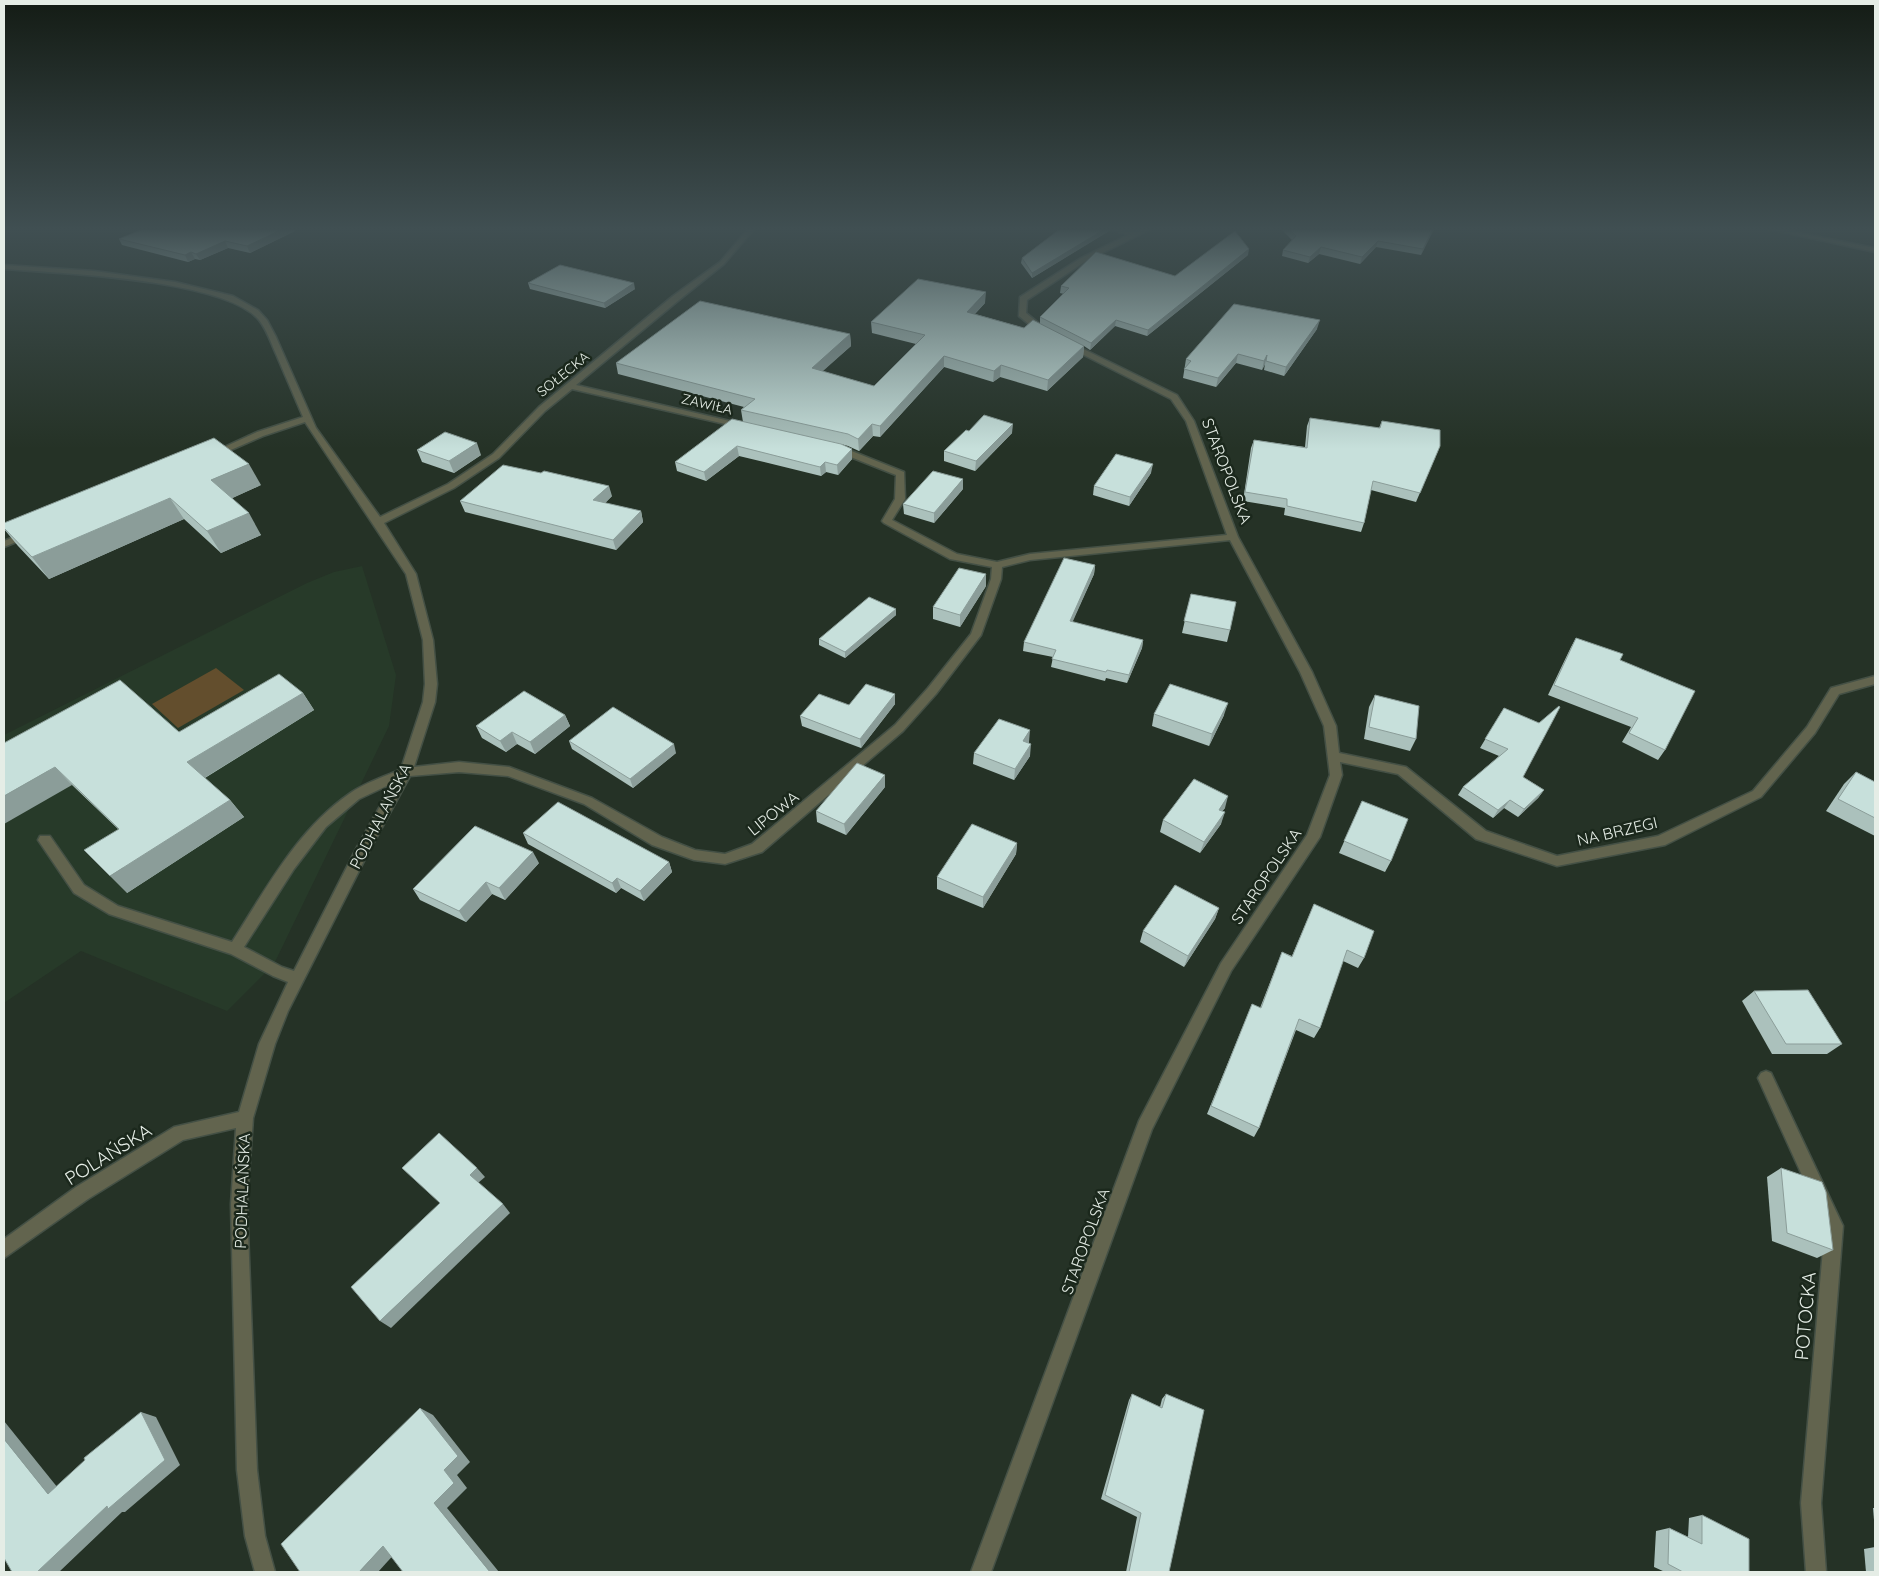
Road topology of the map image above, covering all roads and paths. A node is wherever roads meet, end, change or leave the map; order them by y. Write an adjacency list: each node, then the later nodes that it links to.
1 (238, 303): 5 (street, PODHALAŃSKA)
2 (671, 303): 4 (street, SOŁECKA)
3 (1023, 303): 11 (street, STAROPOLSKA)
4 (571, 386): 6 (street, ZAWIŁA); 9 (street, SOŁECKA)
5 (307, 419): 8 (street); 9 (street, PODHALAŃSKA)
6 (750, 428)
7 (826, 446): 13 (street)
8 (201, 459)
9 (378, 522): 16 (street, PODHALAŃSKA)
10 (38, 530): 12 (street)
11 (1234, 538): 13 (street); 15 (street, STAROPOLSKA)
12 (4, 544)
13 (997, 565): 16 (street, LIPOWA)
14 (1875, 680): 15 (street, NA BRZEGI)
15 (1334, 756): 24 (street, STAROPOLSKA)
16 (406, 772): 18 (street, LIPOWA); 19 (street, PODHALAŃSKA)
17 (45, 840): 18 (street)
18 (234, 949): 19 (street)
19 (297, 978): 21 (street, PODHALAŃSKA)
20 (1766, 1078): 25 (street, POTOCKA)
21 (245, 1118): 22 (street, POLAŃSKA); 23 (street, PODHALAŃSKA)
22 (4, 1249)
23 (265, 1572)
24 (982, 1572)
25 (1816, 1572)

